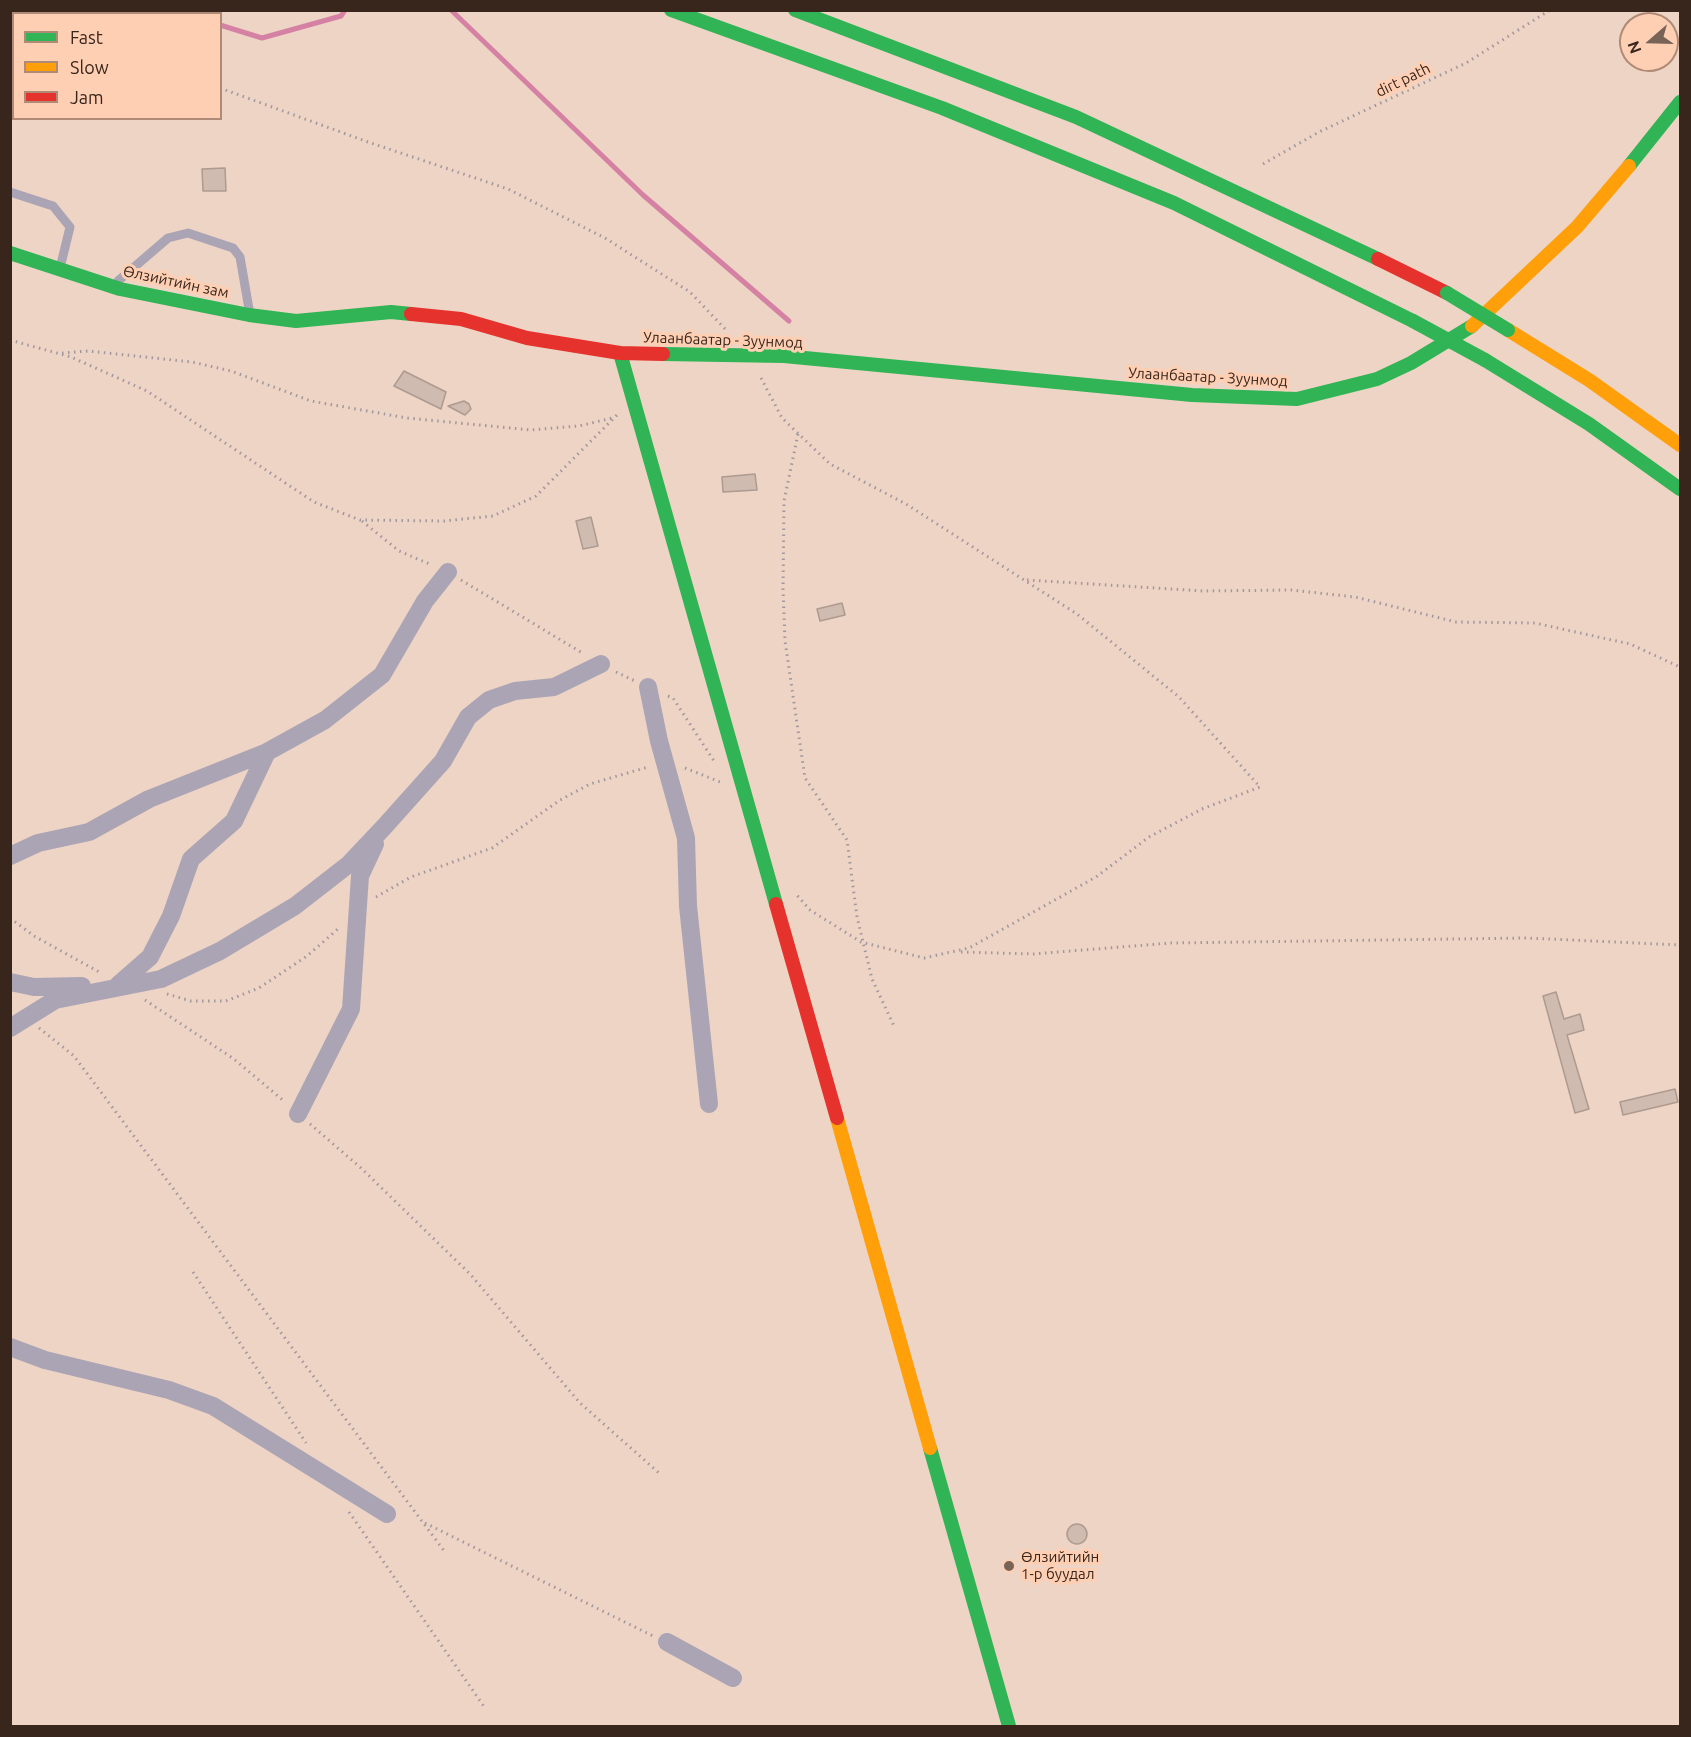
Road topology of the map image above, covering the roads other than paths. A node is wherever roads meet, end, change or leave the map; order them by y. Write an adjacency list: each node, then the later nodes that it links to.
1 (671, 10): 15 (main road, bridge)
2 (795, 10): 14 (main road, bridge)
3 (1680, 102): 13 (main road, Улаанбаатар - Зуунмод)
4 (10, 192): 6 (lane)
5 (10, 253): 6 (main road, Өлзийтийн зам)
6 (60, 269): 7 (main road, Өлзийтийн зам)
7 (112, 286): 8 (main road, Өлзийтийн зам); 8 (lane)
8 (249, 315): 9 (main road, Өлзийтийн зам)
9 (338, 319): 10 (main road, Өлзийтийн зам); 11 (main road, Өлзийтийн зам)
10 (370, 327)
11 (527, 338): 12 (main road, Өлзийтийн зам); 13 (main road, Өлзийтийн зам)
12 (483, 339)
13 (620, 353): 31 (main road)
14 (1680, 445)
15 (1680, 489)
16 (448, 572): 19 (street)
17 (601, 664): 20 (street)
18 (648, 687): 25 (street)
19 (267, 752): 21 (street); 23 (street)
20 (384, 827): 23 (street); 26 (street)
21 (10, 856)
22 (10, 982): 23 (street)
23 (121, 985): 24 (street)
24 (10, 1028)
25 (709, 1104)
26 (298, 1114)
27 (10, 1347): 28 (street)
28 (387, 1514)
29 (667, 1642): 30 (street)
30 (733, 1678)
31 (1008, 1726)

